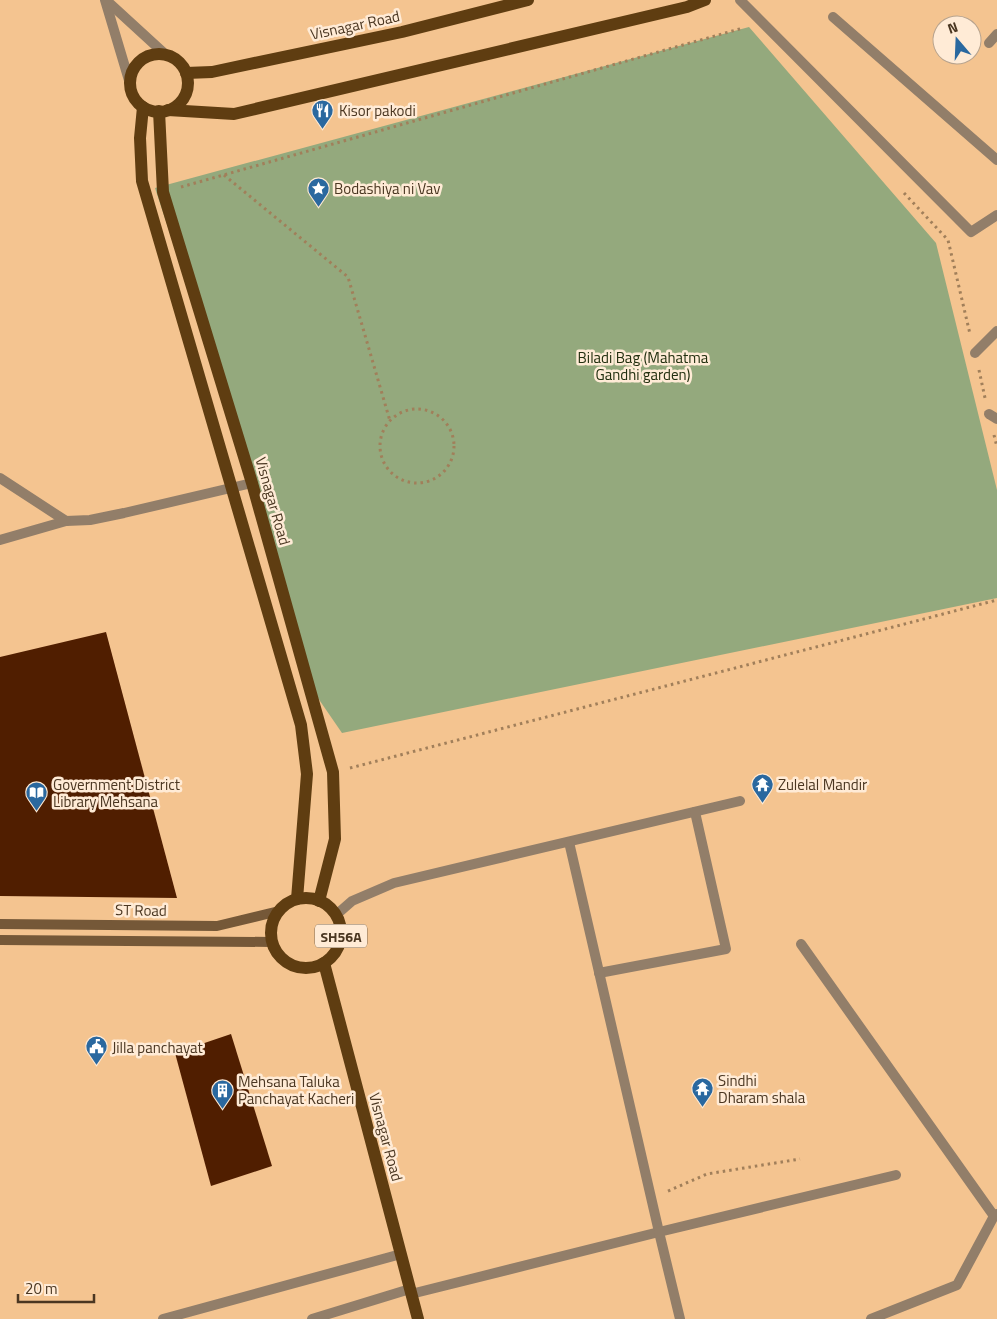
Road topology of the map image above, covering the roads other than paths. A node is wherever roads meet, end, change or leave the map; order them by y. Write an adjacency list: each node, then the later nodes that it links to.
1 (106, 0): 8 (street); 10 (street)
2 (528, 0): 9 (main road, Visnagar Road)
3 (705, 0): 12 (main road)
4 (740, 0): 14 (street)
5 (833, 17): 13 (street)
6 (997, 34): 7 (street)
7 (989, 43)
8 (166, 55): 9 (main road); 10 (main road)
9 (186, 73): 12 (main road)
10 (131, 87): 11 (main road)
11 (143, 107): 12 (main road); 19 (main road)
12 (163, 111): 18 (main road, Visnagar Road)
13 (997, 160)
14 (997, 215)
15 (997, 331): 16 (street)
16 (974, 352)
17 (0, 478): 20 (street)
18 (252, 483): 19 (street); 26 (main road, Visnagar Road)
19 (231, 488): 20 (street); 25 (main road)
20 (66, 521): 21 (street)
21 (0, 540)
22 (740, 801): 23 (street)
23 (694, 812): 24 (street); 34 (street)
24 (569, 842): 28 (street); 34 (street)
25 (297, 899): 26 (main road); 27 (main road)
26 (319, 901): 28 (main road, SH56A)
27 (279, 910): 29 (main road, ST Road); 31 (main road)
28 (336, 915): 33 (main road, SH56A)
29 (0, 924)
30 (0, 940): 31 (main road, ST Road)
31 (272, 942): 33 (main road, SH56A)
32 (801, 944): 36 (street)
33 (324, 964): 38 (main road, Visnagar Road)
34 (599, 973): 37 (street)
35 (896, 1175): 37 (street)
36 (995, 1215): 44 (street)
37 (660, 1232): 39 (street); 43 (street)
38 (401, 1254): 39 (main road, Visnagar Road); 40 (street)
39 (410, 1291): 41 (street); 42 (main road, Visnagar Road)
40 (163, 1319)
41 (312, 1319)
42 (418, 1319)
43 (680, 1319)
44 (872, 1319)

